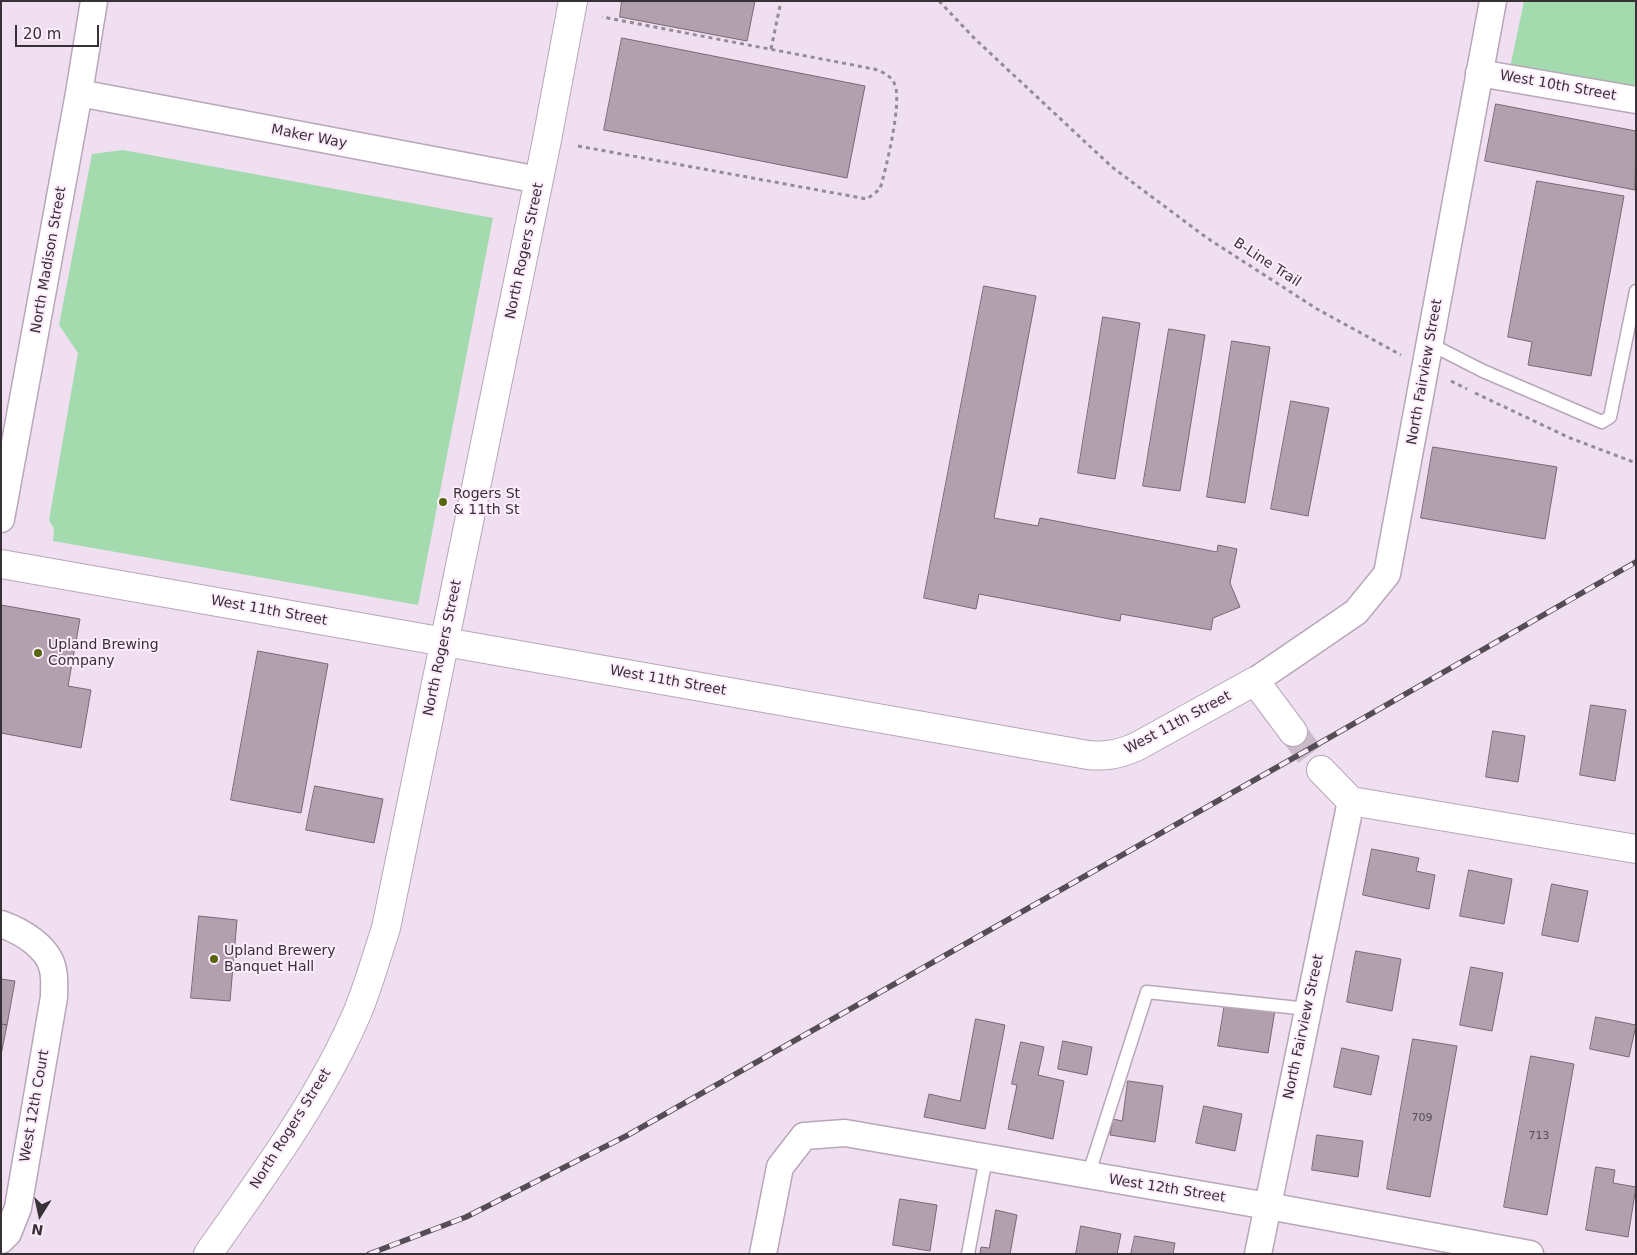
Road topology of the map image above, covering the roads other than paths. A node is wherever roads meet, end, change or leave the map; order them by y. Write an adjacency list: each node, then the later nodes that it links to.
1 (94, 1): 5 (street, North Madison Street)
2 (573, 1): 7 (street, North Rogers Street)
3 (1493, 1): 4 (street, North Fairview Street)
4 (1479, 73): 6 (street, West 10th Street); 9 (street, North Fairview Street)
5 (79, 94): 7 (street, Maker Way); 10 (street, North Madison Street)
6 (1636, 100)
7 (539, 180): 12 (street, North Rogers Street)
8 (1636, 291): 9 (lane)
9 (1430, 344): 13 (street, North Fairview Street)
10 (1, 519)
11 (1, 564): 12 (street, West 11th Street)
12 (444, 642): 13 (street, West 11th Street); 25 (street, North Rogers Street)
13 (1256, 680): 14 (street)
14 (1293, 732)
15 (1321, 770): 16 (street)
16 (1351, 801): 17 (street); 19 (street, North Fairview Street)
17 (1636, 849)
18 (1, 924): 23 (street, West 12th Court)
19 (1308, 1009): 21 (lane); 22 (street, North Fairview Street)
20 (986, 1158): 21 (street, West 12th Street); 26 (street, West 12th Street); 27 (lane)
21 (1088, 1176): 22 (street, West 12th Street)
22 (1268, 1206): 24 (street, West 12th Street); 28 (street, North Fairview Street)
23 (1, 1240)
24 (1455, 1247): 29 (street, West 12th Street)
25 (208, 1254)
26 (763, 1254)
27 (968, 1254)
28 (1258, 1254)
29 (1530, 1254)

